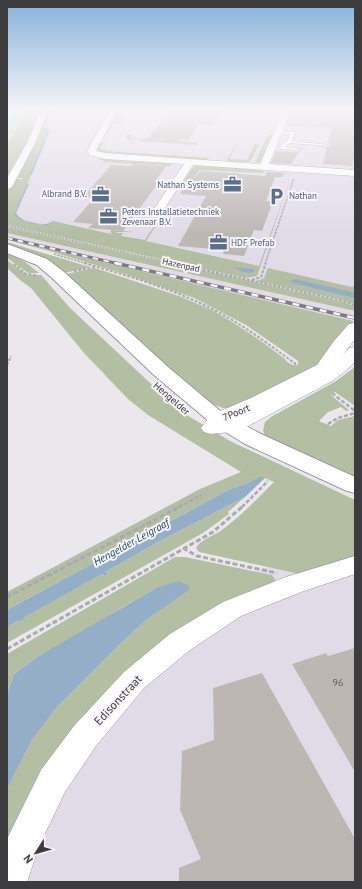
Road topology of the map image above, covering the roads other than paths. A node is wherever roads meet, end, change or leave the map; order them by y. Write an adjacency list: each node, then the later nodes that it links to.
1 (27, 150): 7 (street)
2 (92, 150): 4 (street)
3 (270, 150): 5 (street)
4 (191, 161): 5 (street); 8 (street)
5 (264, 166): 6 (street)
6 (355, 172)
7 (7, 187)
8 (157, 212)
9 (14, 251): 12 (main road, Hengelder)
10 (355, 328): 12 (street, 7Poort)
11 (355, 352): 12 (street, 7Poort)
12 (220, 425): 13 (main road, Hengelder); 14 (main road, Hengelder)
13 (355, 486)
14 (355, 497)
15 (355, 565): 16 (street, Edisonstraat)
16 (10, 882)

